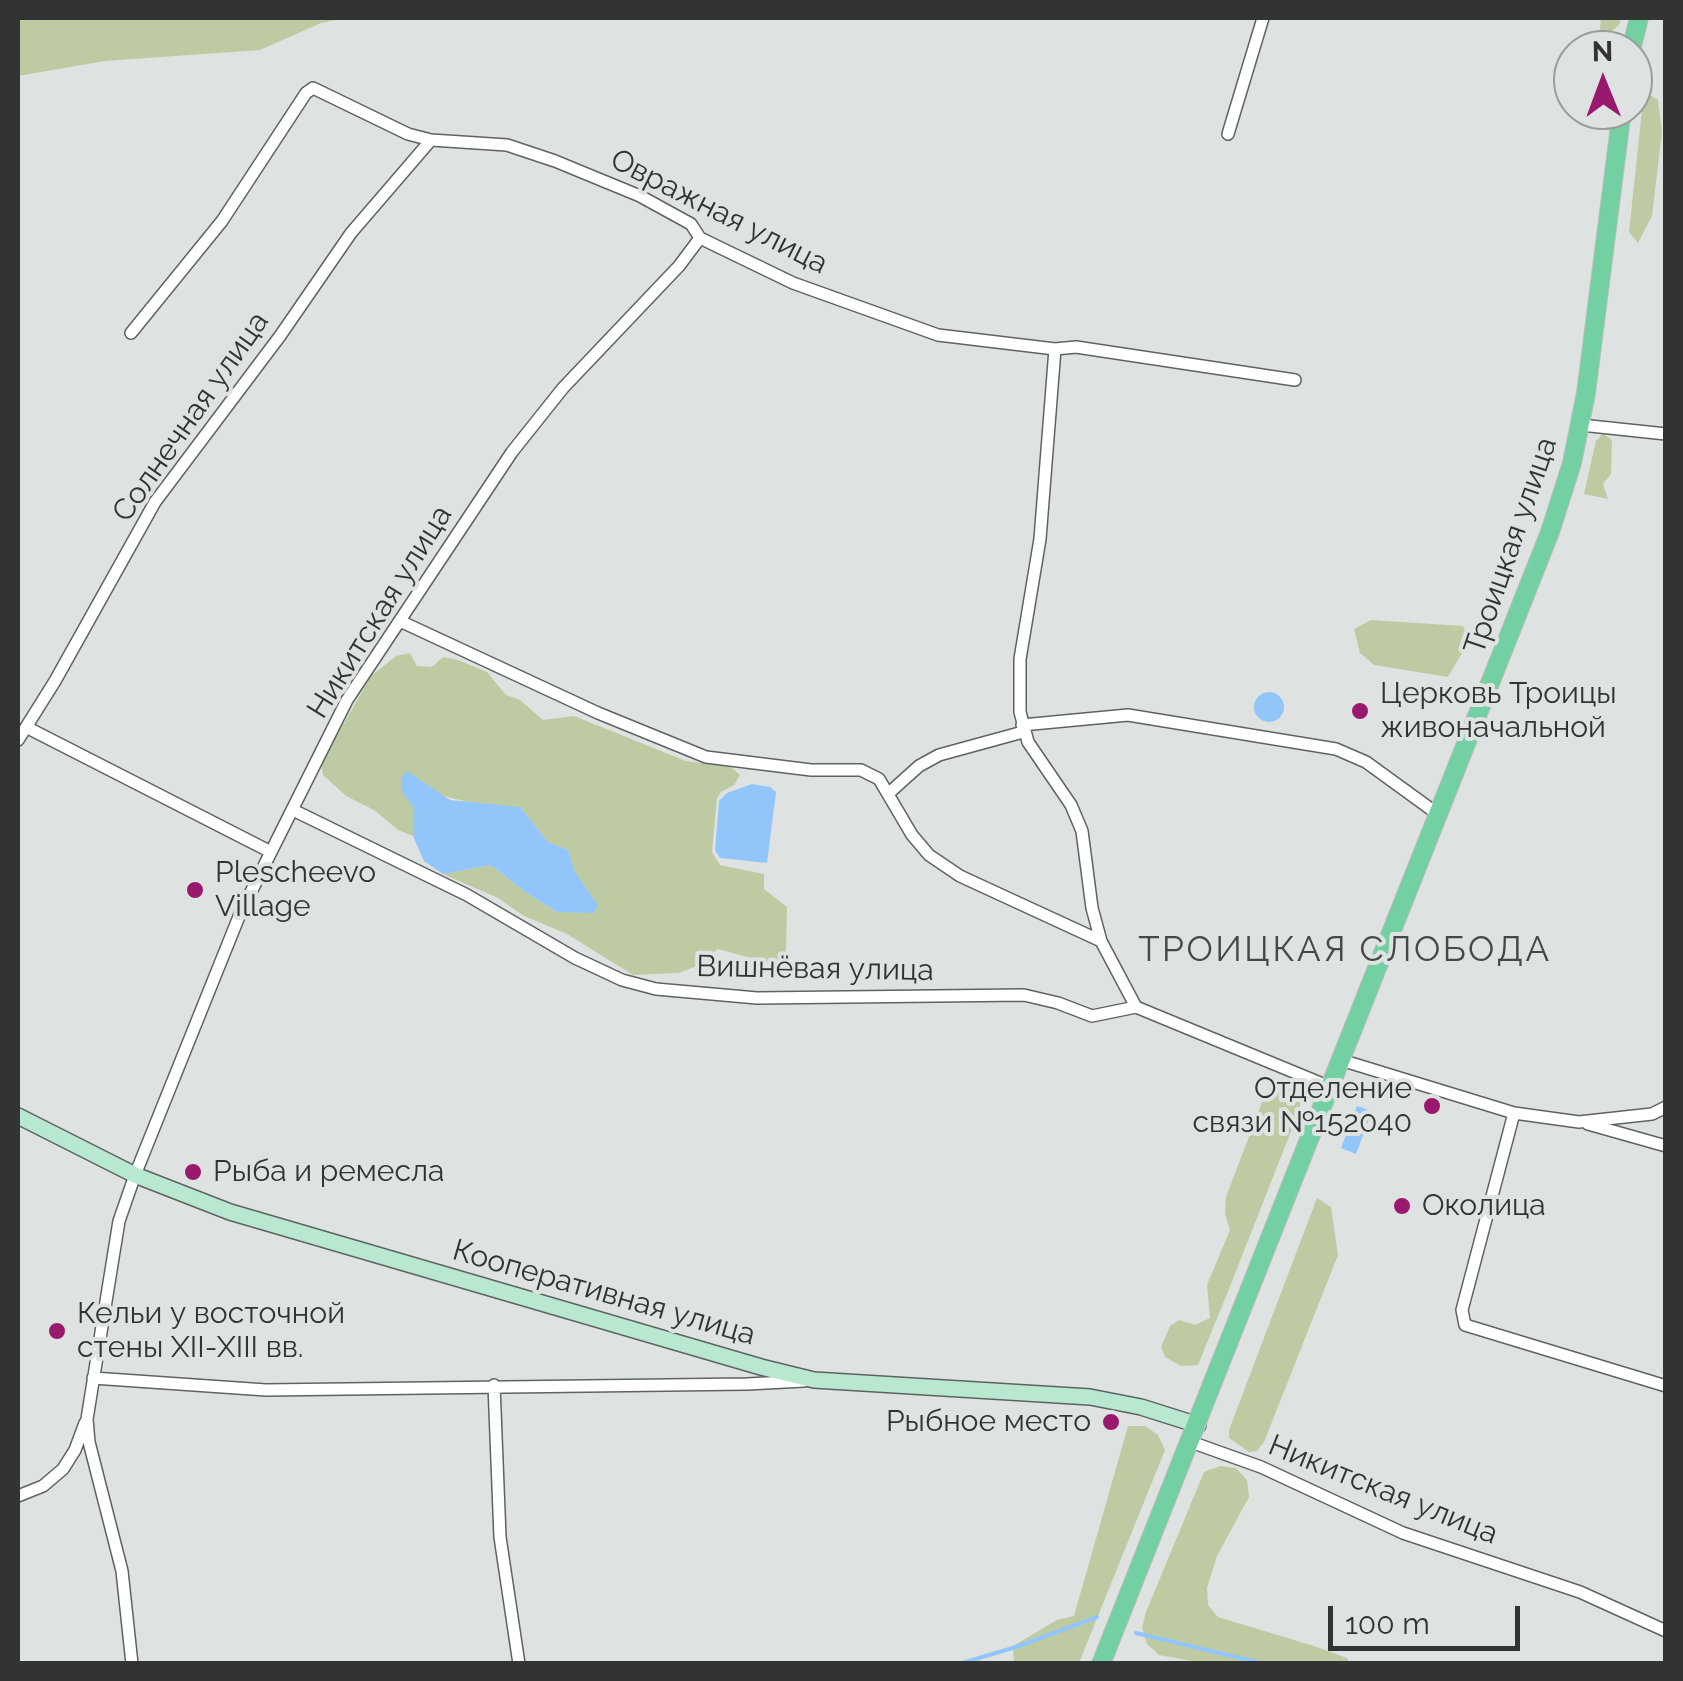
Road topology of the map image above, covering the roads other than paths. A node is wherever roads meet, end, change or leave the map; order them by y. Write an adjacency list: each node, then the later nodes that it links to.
1 (1263, 18): 3 (street)
2 (1620, 130): 9 (main road, Троицкая улица)
3 (1228, 134)
4 (431, 140): 5 (street, Овражная улица); 6 (street, Овражная улица); 12 (street, Солнечная улица)
5 (700, 238): 7 (street, Овражная улица); 11 (street, Никитская улица)
6 (131, 332)
7 (1055, 349): 8 (street, Овражная улица); 13 (street)
8 (1295, 380)
9 (1580, 425): 10 (street); 17 (main road, Троицкая улица)
10 (1666, 434)
11 (402, 622): 15 (street); 16 (street, Никитская улица)
12 (26, 727): 14 (street, Солнечная улица); 18 (street)
13 (1023, 729): 15 (street); 17 (street); 19 (street)
14 (18, 740)
15 (890, 793): 19 (street)
16 (293, 810): 18 (street, Никитская улица); 20 (street, Вишнёвая улица)
17 (1440, 815): 21 (main road, Троицкая улица)
18 (271, 852): 28 (street, Никитская улица)
19 (1101, 941): 20 (street)
20 (1136, 1007): 22 (street)
21 (1341, 1060): 22 (main road, Троицкая улица); 24 (street)
22 (1330, 1087): 34 (main road, Троицкая улица)
23 (1666, 1107): 26 (street)
24 (1514, 1113): 26 (street); 32 (street)
25 (18, 1116): 28 (street, Кооперативная улица)
26 (1579, 1122): 27 (street)
27 (1666, 1146)
28 (135, 1175): 29 (street, Никитская улица); 30 (street, Кооперативная улица)
29 (93, 1378): 31 (street); 33 (street, Никитская улица)
30 (814, 1380): 31 (street); 34 (street, Кооперативная улица)
31 (494, 1385): 38 (street)
32 (1666, 1386)
33 (87, 1419): 35 (street); 37 (street)
34 (1194, 1434): 36 (street, Никитская улица); 39 (main road, Троицкая улица)
35 (18, 1496)
36 (1666, 1631)
37 (132, 1664)
38 (520, 1664)
39 (1101, 1664)

